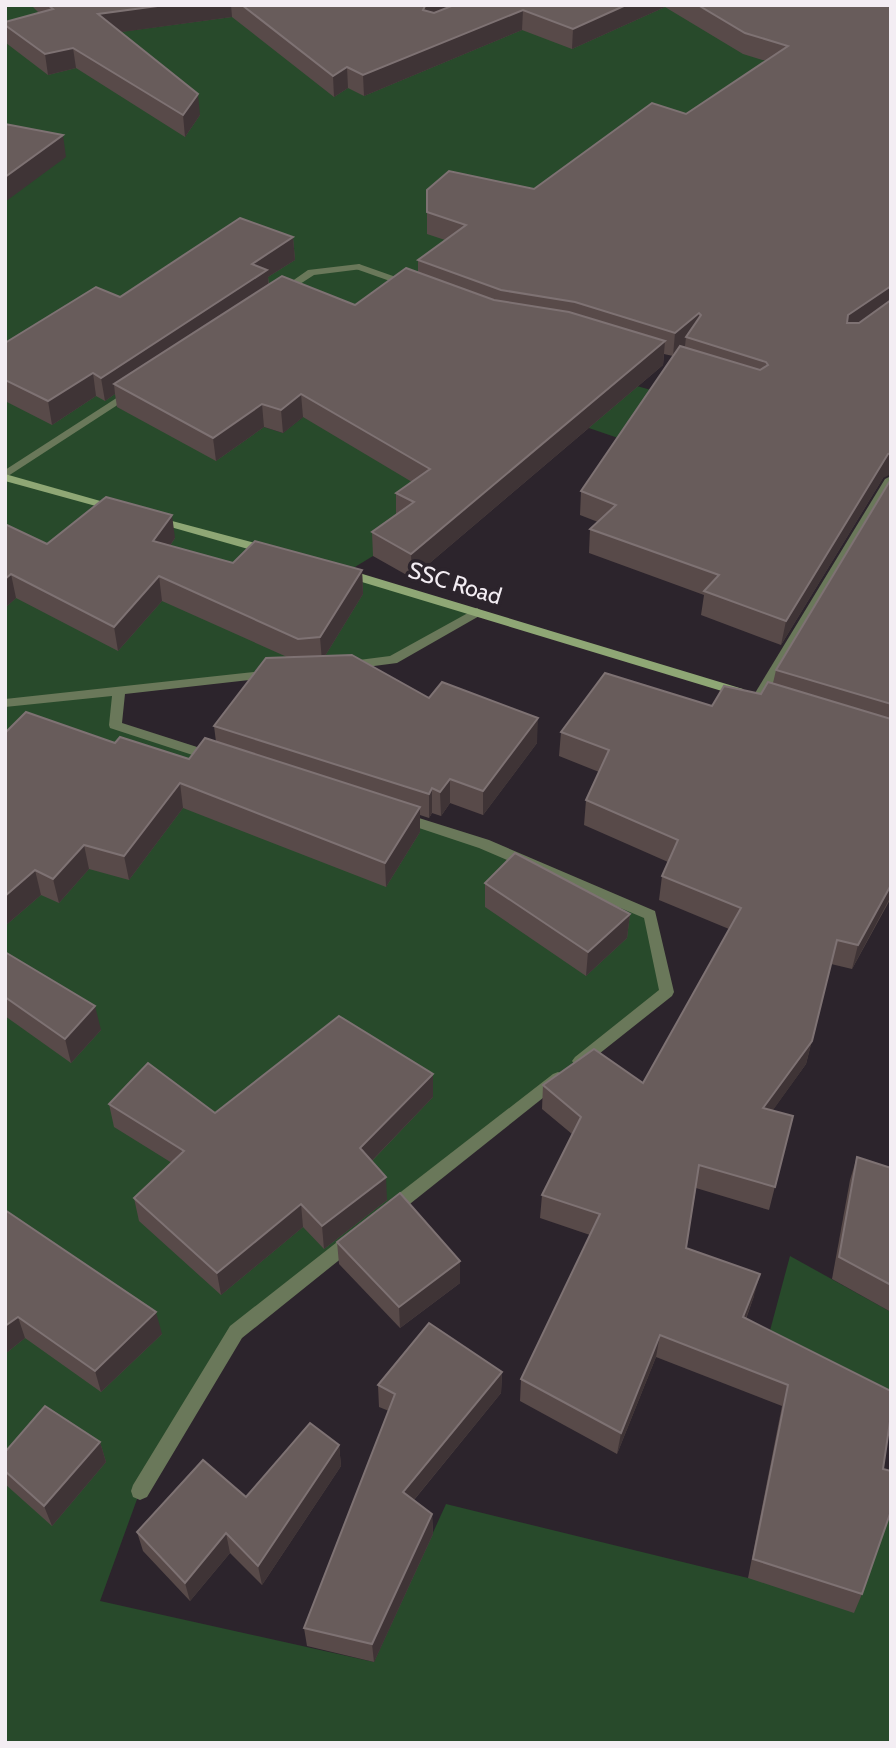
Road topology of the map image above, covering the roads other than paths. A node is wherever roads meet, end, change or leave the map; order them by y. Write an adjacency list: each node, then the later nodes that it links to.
1 (424, 290): 2 (street)
2 (276, 295)
3 (145, 382): 4 (street)
4 (5, 476): 6 (street)
5 (891, 479): 14 (street)
6 (123, 510)
7 (149, 518): 8 (street)
8 (280, 554)
9 (332, 569): 10 (street, SSC Road)
10 (477, 612): 11 (street); 14 (street, SSC Road)
11 (338, 666)
12 (284, 672): 13 (street)
13 (119, 691): 16 (street); 17 (street)
14 (758, 698): 15 (street, SSC Road)
15 (772, 702)
16 (5, 703)
17 (234, 764)
18 (391, 814): 19 (street)
19 (139, 1491)

